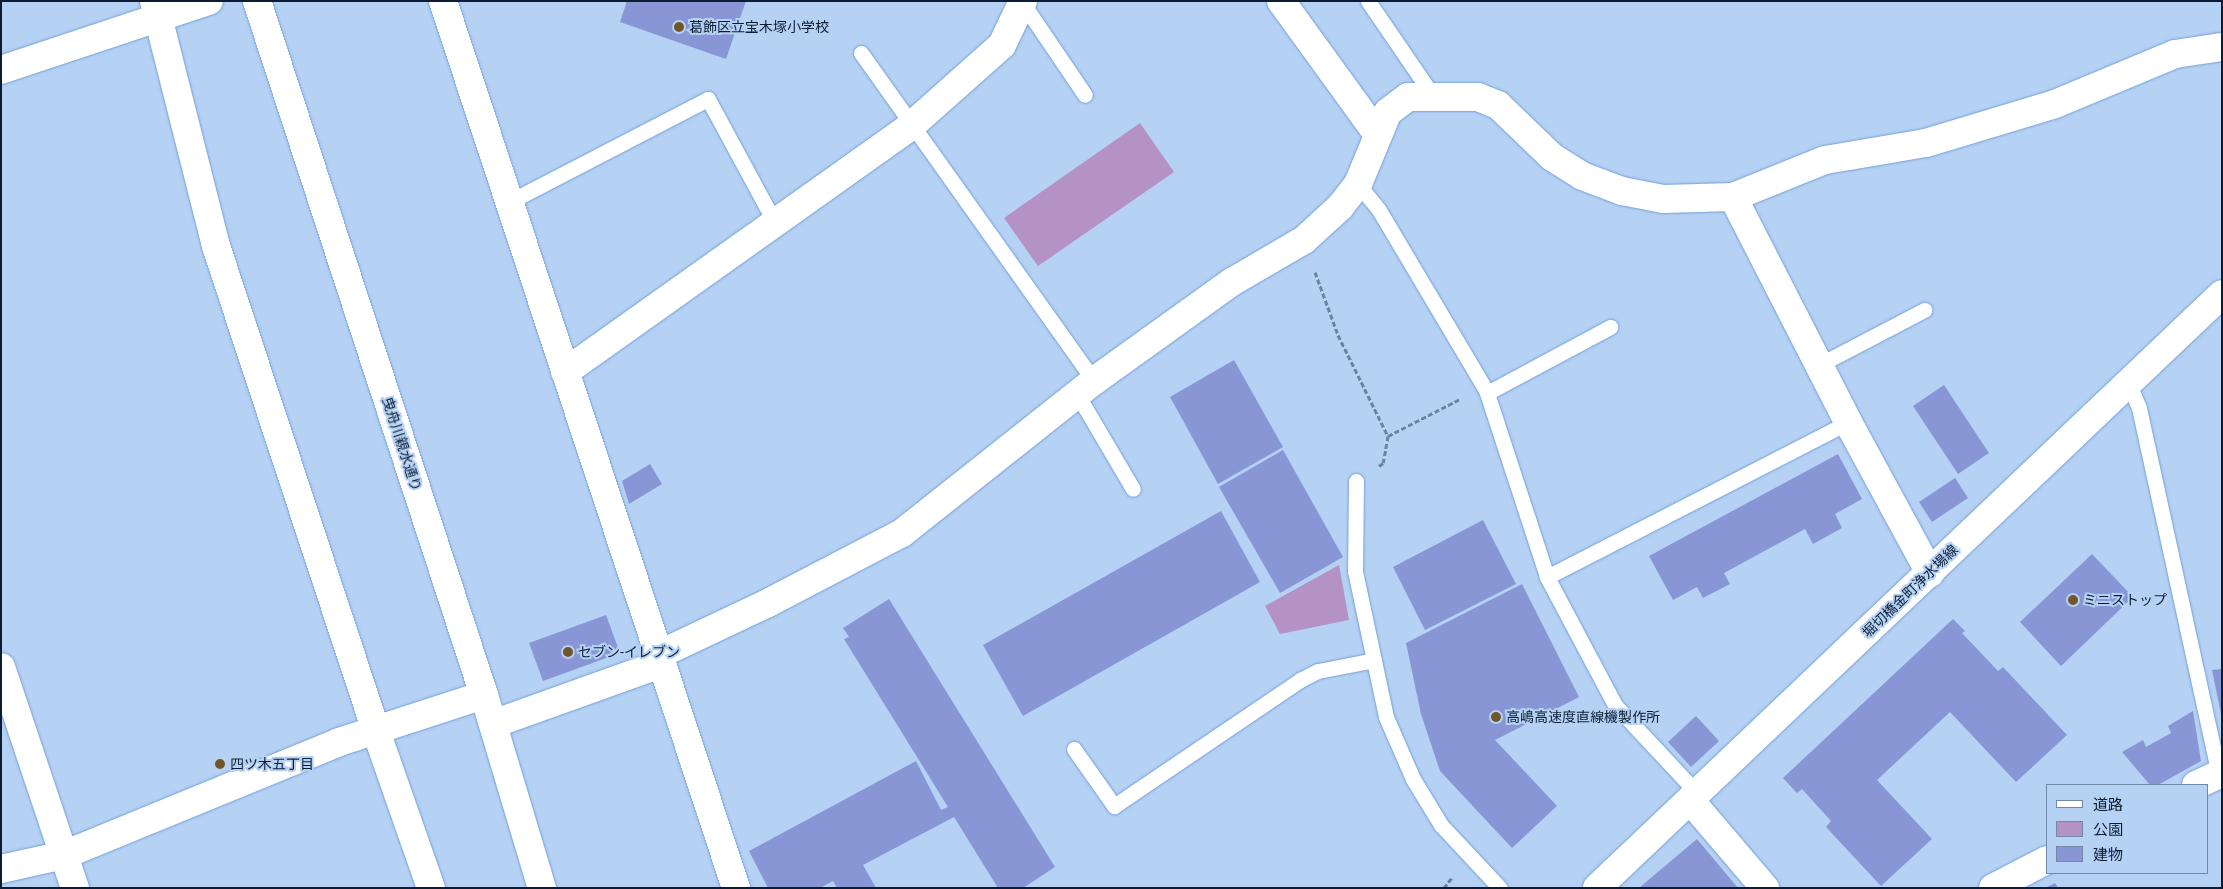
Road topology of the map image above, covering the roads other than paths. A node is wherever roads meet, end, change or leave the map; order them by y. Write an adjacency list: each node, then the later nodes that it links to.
1 (209, 1): 7 (street)
2 (257, 1): 35 (street, 曳舟川親水通り)
3 (443, 1): 17 (street)
4 (1281, 1): 14 (street)
5 (1368, 1): 12 (lane)
6 (1023, 2): 11 (lane); 13 (street)
7 (157, 9): 10 (street); 37 (street)
8 (2222, 47): 16 (street)
9 (862, 53): 13 (lane)
10 (1, 70)
11 (1085, 95)
12 (1433, 96): 14 (street); 16 (street)
13 (912, 125): 18 (street); 25 (lane)
14 (1378, 135): 15 (street)
15 (1358, 184): 25 (street); 26 (lane)
16 (1733, 197): 22 (street)
17 (509, 202): 18 (lane); 23 (street)
18 (776, 225): 23 (street)
19 (2222, 294): 24 (street, 堀切橋金町浄水場線)
20 (1924, 310): 22 (lane)
21 (1610, 327): 26 (lane)
22 (1819, 365): 27 (street)
23 (564, 372): 32 (street)
24 (2128, 382): 30 (street, 堀切橋金町浄水場線); 39 (lane)
25 (1086, 388): 29 (lane); 32 (street)
26 (1487, 393): 31 (lane)
27 (1848, 422): 30 (street); 31 (lane)
28 (1356, 481): 33 (lane)
29 (1133, 489)
30 (1930, 573): 40 (street, 堀切橋金町浄水場線)
31 (1547, 577): 40 (lane)
32 (659, 659): 36 (street); 47 (street)
33 (1374, 660): 38 (lane); 48 (lane)
34 (1, 667): 41 (street)
35 (484, 695): 36 (street, 曳舟川親水通り); 37 (street)
36 (492, 724): 46 (street, 曳舟川親水通り)
37 (376, 731): 41 (street); 45 (street)
38 (1074, 748)
39 (2212, 777)
40 (1693, 796): 49 (street, 堀切橋金町浄水場線); 50 (street)
41 (64, 855): 43 (street); 44 (street)
42 (2046, 861): 51 (street)
43 (1, 869)
44 (75, 888)
45 (431, 888)
46 (542, 888)
47 (736, 888)
48 (1500, 888)
49 (1597, 888)
50 (1765, 888)
51 (1993, 888)

